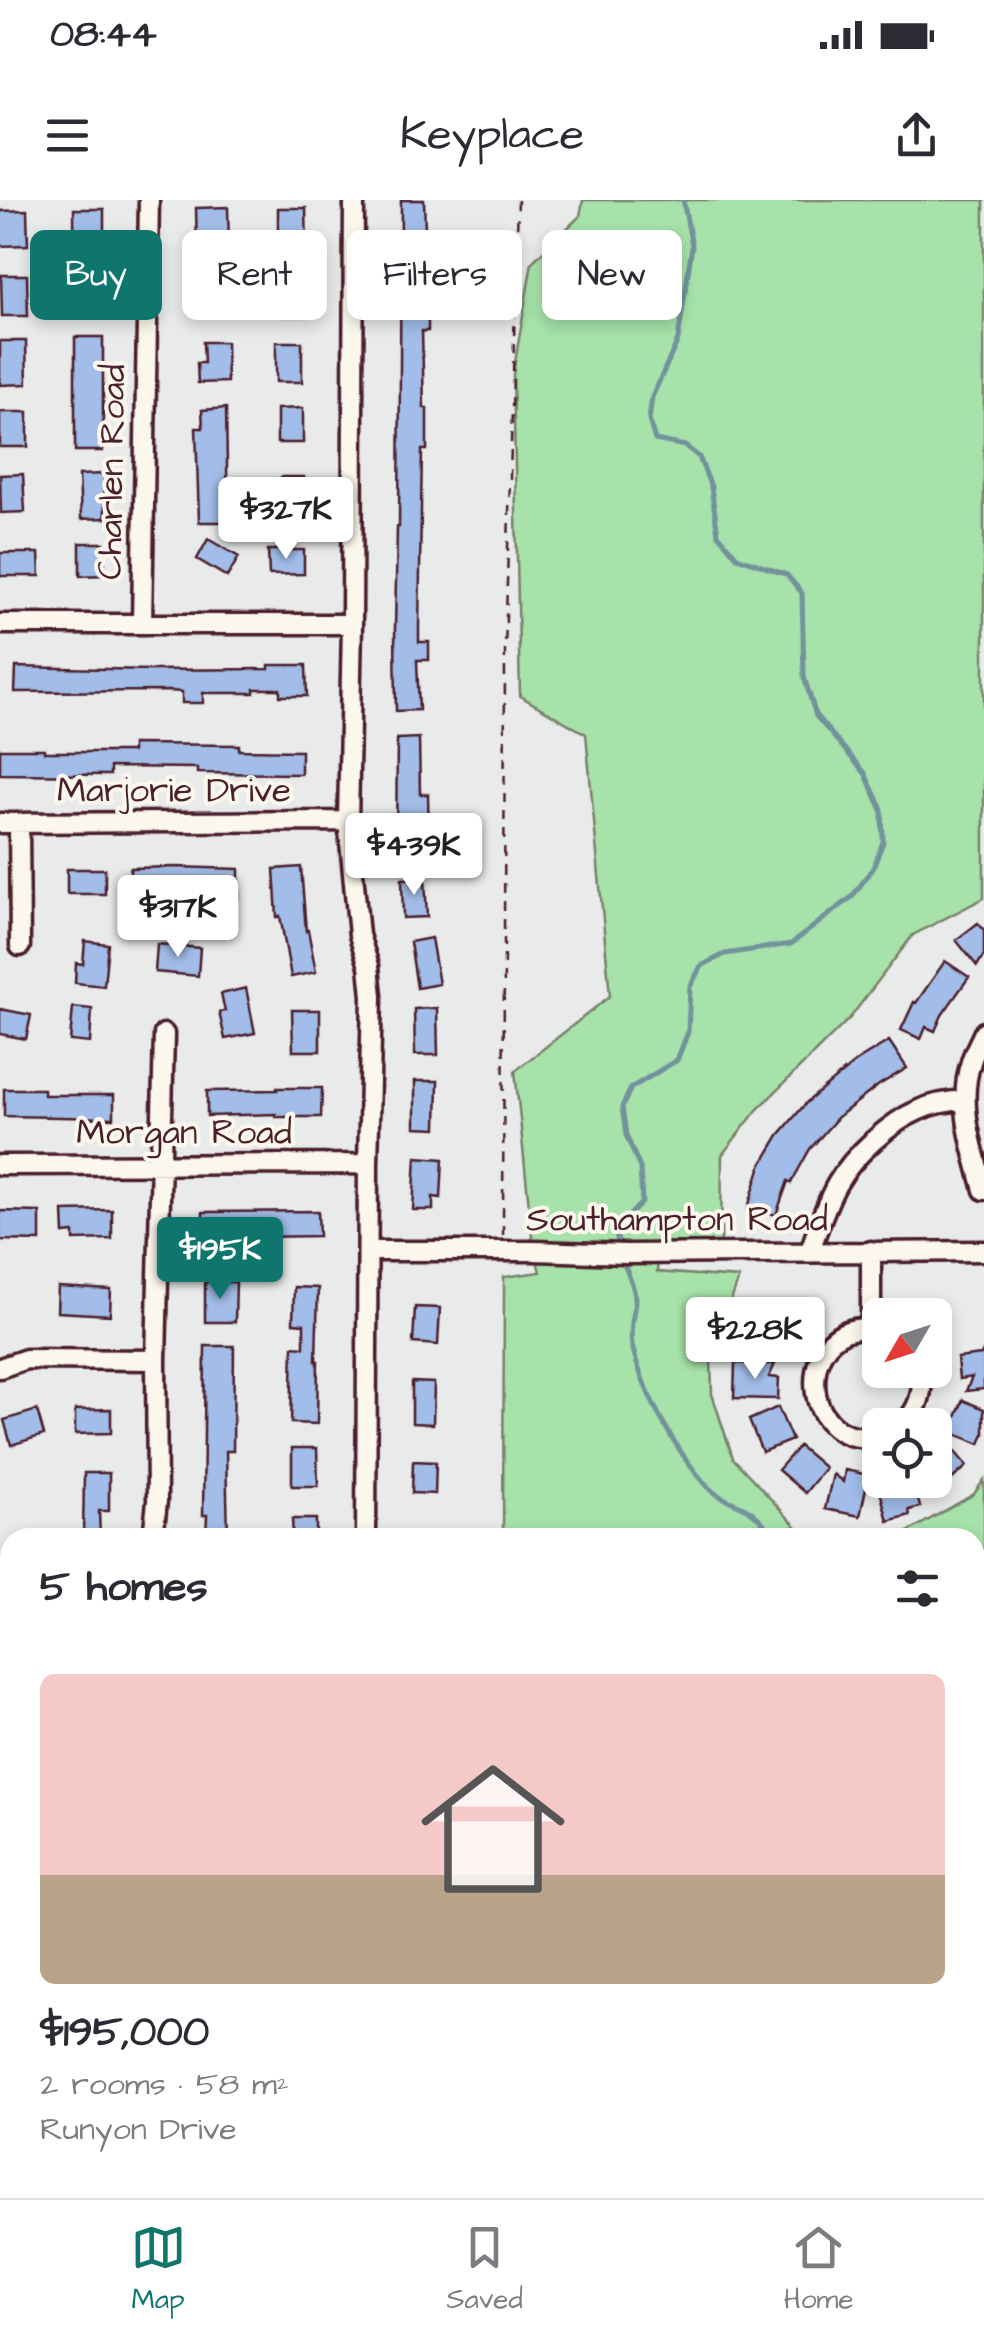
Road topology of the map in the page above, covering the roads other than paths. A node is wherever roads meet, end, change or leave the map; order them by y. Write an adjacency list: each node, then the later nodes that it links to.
1 (148, 200): 4 (street, Charlen Road)
2 (354, 200): 5 (street)
3 (0, 624): 4 (street)
4 (142, 624): 5 (street)
5 (352, 624): 6 (street)
6 (348, 821): 7 (street, Marjorie Drive); 12 (street)
7 (10, 824): 8 (street)
8 (20, 946)
9 (984, 1032): 11 (street)
10 (164, 1034): 13 (street)
11 (966, 1100): 15 (street); 18 (street)
12 (368, 1164): 13 (street, Morgan Road); 17 (street)
13 (160, 1165): 14 (street, Morgan Road); 22 (street)
14 (0, 1166)
15 (984, 1190)
16 (984, 1250): 19 (street, Southampton Road)
17 (369, 1251): 18 (street, Southampton Road); 26 (street)
18 (810, 1251): 19 (street, Southampton Road)
19 (871, 1251): 20 (street)
20 (873, 1298)
21 (862, 1330): 24 (street)
22 (156, 1360): 23 (street); 25 (street)
23 (0, 1368)
24 (862, 1437)
25 (154, 1528)
26 (366, 1528)

